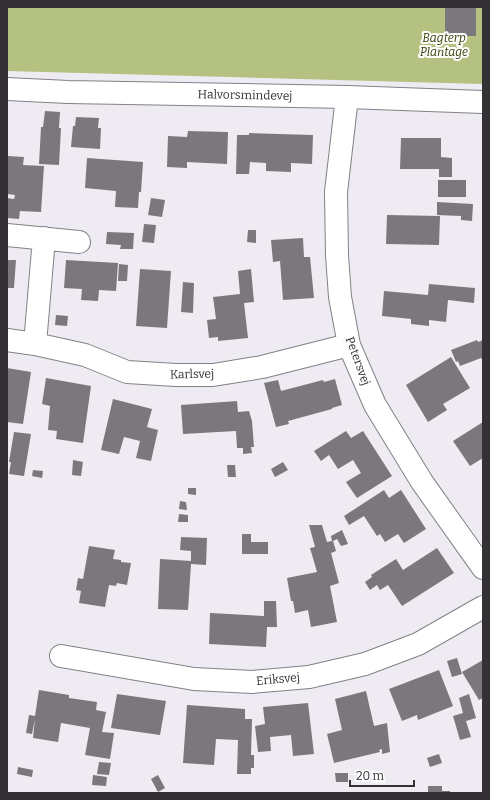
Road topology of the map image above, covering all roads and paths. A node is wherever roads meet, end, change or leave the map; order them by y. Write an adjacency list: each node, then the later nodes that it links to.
1 (7, 89): 2 (street, Halvorsmindevej)
2 (347, 97): 3 (street, Halvorsmindevej); 9 (street, Petersvej)
3 (483, 102)
4 (7, 235): 5 (street)
5 (44, 238): 6 (street); 8 (street)
6 (79, 242)
7 (7, 340): 8 (street, Karlsvej)
8 (35, 344): 9 (street, Karlsvej)
9 (350, 345): 10 (street, Petersvej)
10 (483, 568)
11 (483, 607): 12 (street, Eriksvej)
12 (61, 656)

